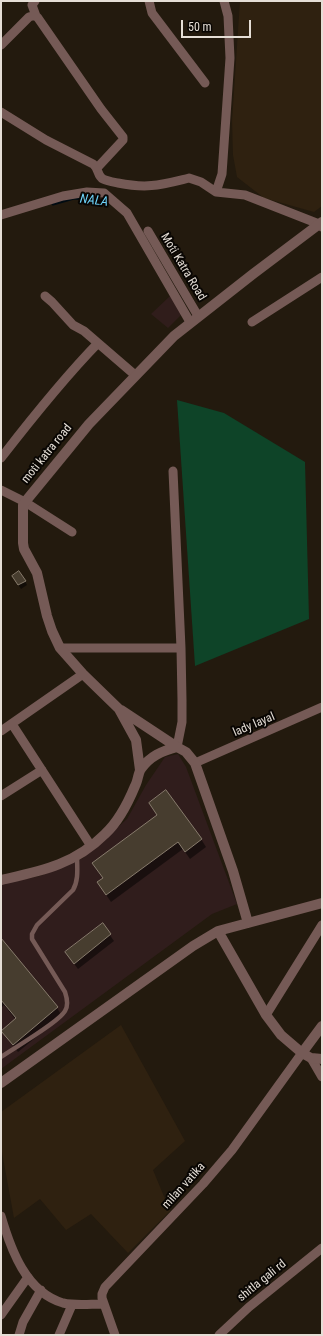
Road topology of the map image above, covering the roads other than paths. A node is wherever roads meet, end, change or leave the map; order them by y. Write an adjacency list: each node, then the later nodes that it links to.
1 (35, 1): 4 (street)
2 (149, 1): 6 (street)
3 (224, 1): 10 (street)
4 (36, 16): 5 (street); 8 (street)
5 (1, 45)
6 (205, 83)
7 (1, 112): 8 (street)
8 (97, 168): 9 (street)
9 (109, 181): 10 (street); 11 (street)
10 (216, 192): 13 (street)
11 (104, 193): 12 (street); 18 (street)
12 (1, 215)
13 (321, 225): 17 (street, moti katra road)
14 (148, 231): 17 (street, Moti Katra Road)
15 (322, 278): 19 (street)
16 (45, 296): 20 (street)
17 (198, 316): 18 (street, moti katra road)
18 (190, 322): 21 (street, moti katra road)
19 (252, 322)
20 (98, 343): 21 (street); 22 (street)
21 (135, 375): 25 (street, moti katra road)
22 (1, 458)
23 (173, 471): 28 (street)
24 (1, 490): 25 (street)
25 (25, 502): 26 (street); 27 (street, moti katra road)
26 (72, 532)
27 (60, 648): 28 (street); 29 (street, moti katra road)
28 (181, 648): 34 (street)
29 (83, 674): 31 (street, moti katra road); 32 (street)
30 (322, 707): 35 (street, lady layal)
31 (119, 709): 34 (street); 37 (street, moti katra road)
32 (12, 724): 33 (street); 36 (street)
33 (1, 731)
34 (177, 747): 35 (street); 37 (street)
35 (195, 763): 43 (street)
36 (42, 770): 38 (street); 39 (street)
37 (140, 770): 39 (street)
38 (1, 796)
39 (91, 846): 40 (street)
40 (77, 856): 41 (street); 49 (lane)
41 (1, 880)
42 (322, 904): 43 (street)
43 (248, 923): 45 (street)
44 (322, 925): 46 (street)
45 (218, 931): 46 (street); 52 (street)
46 (266, 1015): 48 (street)
47 (322, 1026): 48 (street)
48 (307, 1056): 50 (street); 51 (street); 57 (street, milan vatika)
49 (1, 1057)
50 (322, 1059)
51 (322, 1077)
52 (1, 1083)
53 (1, 1216): 55 (street)
54 (322, 1248): 63 (street, shitla gali rd)
55 (28, 1277): 56 (street); 59 (street)
56 (41, 1290): 58 (street); 60 (street)
57 (104, 1304): 58 (street); 62 (street, milan vatika)
58 (72, 1305): 61 (street)
59 (1, 1315)
60 (19, 1335)
61 (59, 1335)
62 (115, 1335)
63 (219, 1335)

